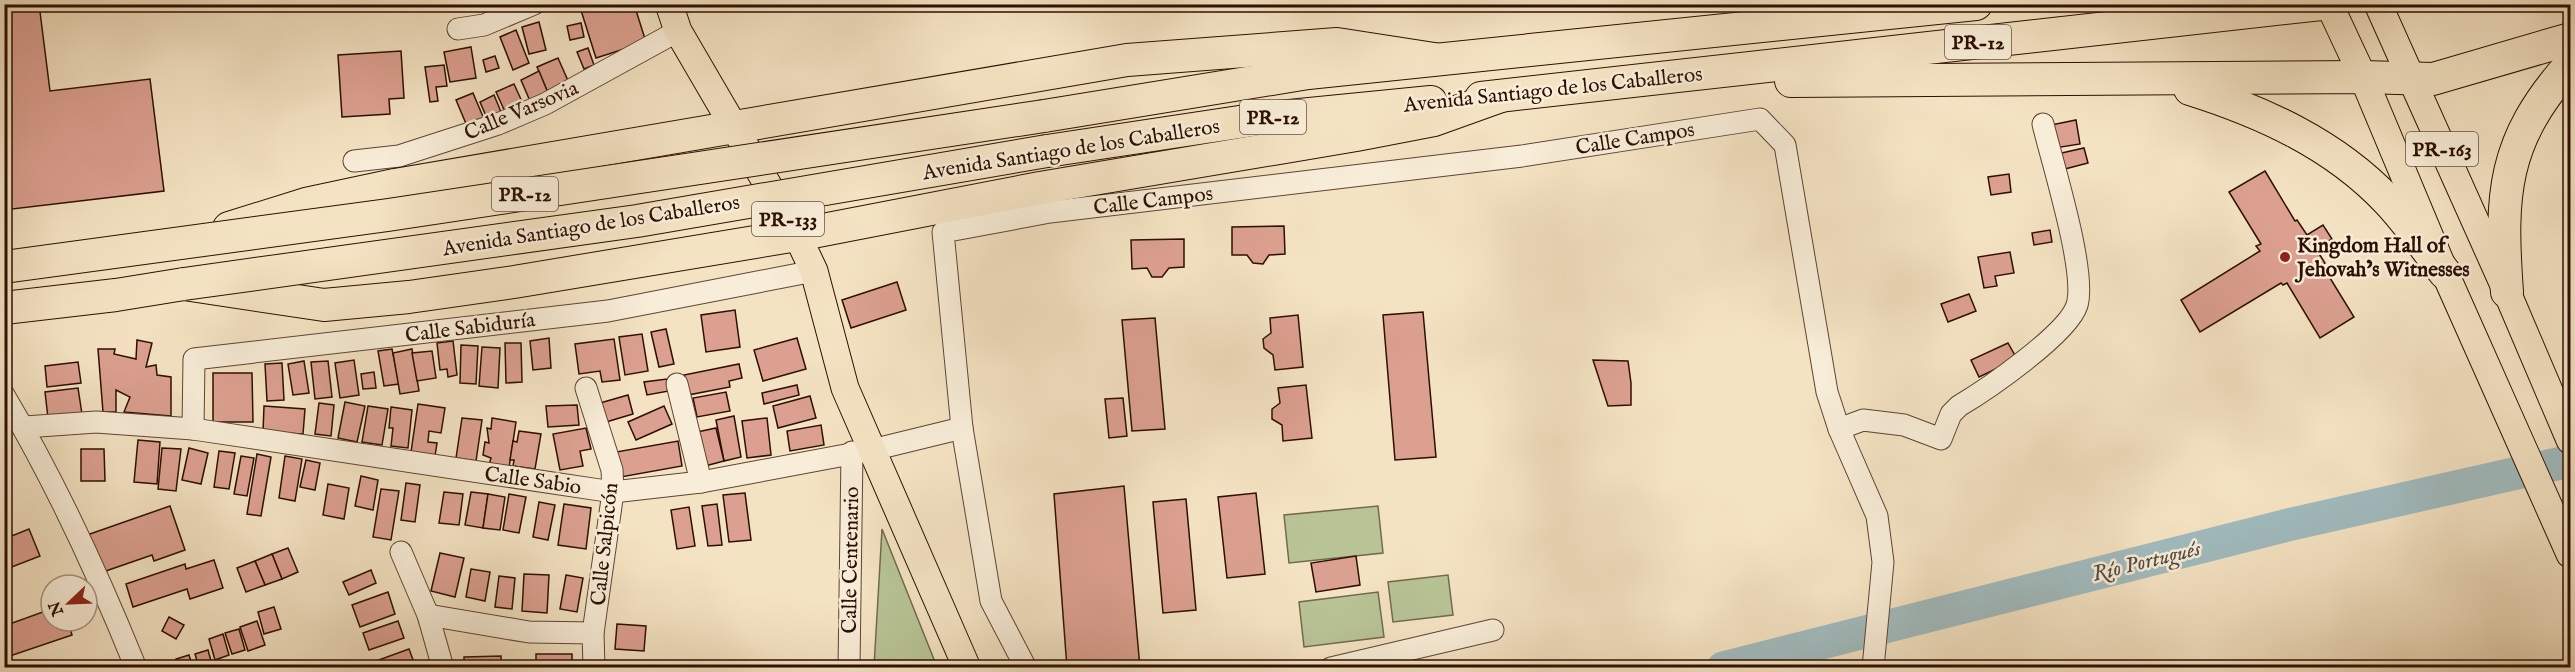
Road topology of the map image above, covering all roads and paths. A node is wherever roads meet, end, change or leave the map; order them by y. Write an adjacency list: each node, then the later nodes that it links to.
1 (534, 4): 8 (street)
2 (669, 4): 9 (main road, PR-133)
3 (1824, 4): 10 (highway)
4 (1976, 4): 10 (highway, Avenida Santiago de los Caballeros / PR-12)
5 (2321, 4): 14 (highway, Avenida Santiago de los Caballeros / PR-12)
6 (2329, 4): 15 (main road, PR-163)
7 (2378, 4): 16 (main road, PR-163)
8 (458, 29)
9 (678, 31): 20 (main road, PR-133); 21 (street, Calle Varsovia)
10 (1721, 31): 12 (highway, Avenida Santiago de los Caballeros / PR-12)
11 (2571, 39): 16 (highway)
12 (1434, 59): 20 (highway); 23 (highway, Avenida Santiago de los Caballeros / PR-12, bridge)
13 (2571, 65): 28 (highway)
14 (1700, 73): 17 (highway); 18 (highway, Avenida Santiago de los Caballeros / PR-12)
15 (2363, 77): 16 (highway); 17 (highway); 26 (main road, PR-163)
16 (2410, 79): 28 (main road, PR-163)
17 (2160, 80): 26 (highway)
18 (1501, 96): 22 (highway); 27 (highway, Avenida Santiago de los Caballeros / PR-12, bridge)
19 (2043, 124): 36 (street)
20 (733, 126): 22 (main road, PR-133); 23 (highway, bridge)
21 (354, 161)
22 (797, 235): 25 (main road, PR-133); 27 (highway, bridge)
23 (178, 244): 24 (highway, Avenida Santiago de los Caballeros / PR-12, bridge)
24 (4, 267)
25 (814, 271): 35 (street, Calle Sabiduría); 38 (main road, PR-133)
26 (2445, 273): 42 (main road, PR-163)
27 (184, 284): 29 (highway, Avenida Santiago de los Caballeros / PR-12)
28 (2507, 292): 37 (main road, PR-163)
29 (4, 308)
30 (677, 384): 39 (street)
31 (586, 388): 40 (street, Calle Salpicón)
32 (4, 395): 33 (street)
33 (25, 427): 35 (street, Calle Sabio); 46 (street)
34 (962, 428): 36 (street, Calle Campos); 38 (street, Calle Sabio); 51 (street)
35 (193, 429): 40 (street, Calle Sabio)
36 (1839, 429): 53 (street, Calle Campos)
37 (2571, 440)
38 (862, 451): 39 (street, Calle Sabio); 49 (street, Calle Centenario); 50 (main road, PR-133)
39 (701, 482): 40 (street, Calle Sabio)
40 (613, 492): 45 (street, Calle Salpicón)
41 (401, 552): 43 (street)
42 (2571, 554)
43 (428, 615): 45 (street); 47 (street)
44 (1493, 630): 52 (street)
45 (593, 633): 48 (street, Calle Salpicón)
46 (136, 668)
47 (443, 668)
48 (594, 668)
49 (849, 668)
50 (967, 668)
51 (1026, 668)
52 (1331, 668)
53 (1873, 668)

